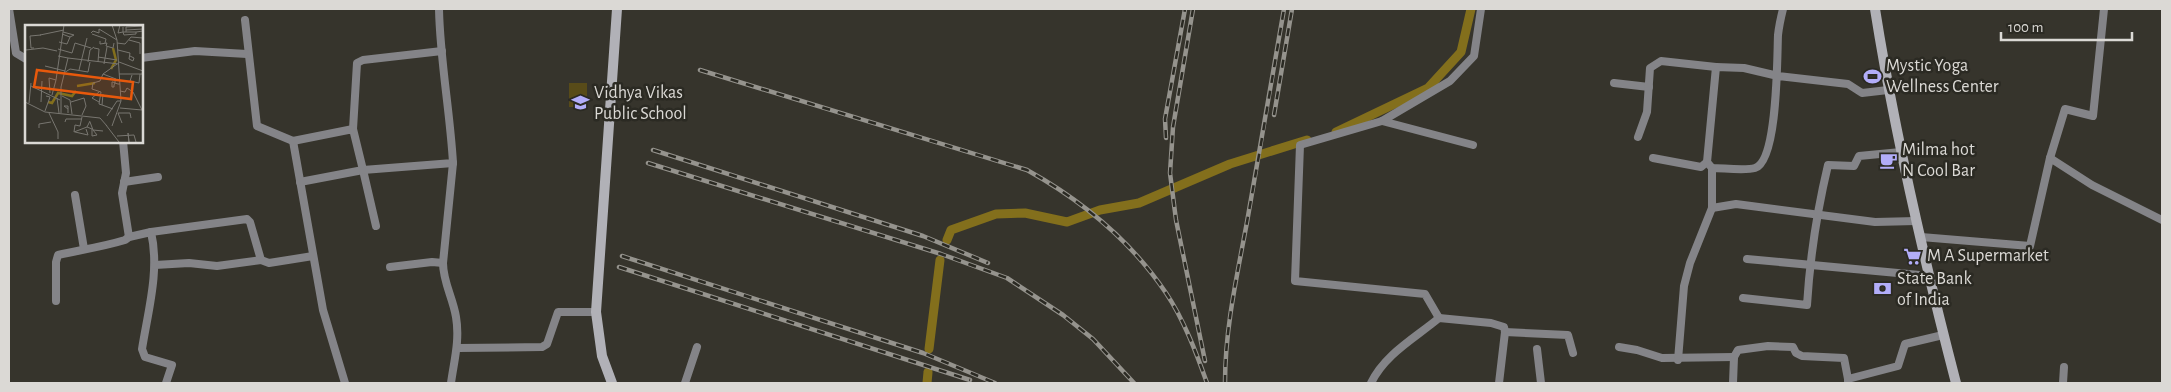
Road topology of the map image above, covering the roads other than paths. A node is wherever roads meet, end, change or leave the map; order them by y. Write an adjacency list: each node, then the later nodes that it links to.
1 (9, 9): 11 (street)
2 (439, 9): 9 (street)
3 (617, 9): 53 (main road)
4 (1481, 9): 18 (street)
5 (1783, 9): 14 (street)
6 (1875, 9): 17 (main road)
7 (2104, 9): 26 (street)
8 (245, 20): 10 (street)
9 (442, 51): 19 (street); 27 (street)
10 (247, 54): 12 (street); 21 (street)
11 (25, 58)
12 (142, 58)
13 (1716, 67): 14 (street); 16 (street); 28 (street)
14 (1778, 76): 17 (street); 28 (street)
15 (1614, 83): 16 (street)
16 (1649, 87): 20 (street)
17 (1888, 90): 24 (main road)
18 (1382, 121): 23 (street); 54 (street)
19 (353, 129): 21 (street); 29 (street)
20 (1638, 137)
21 (293, 141): 32 (street)
22 (123, 142): 31 (street)
23 (1473, 145)
24 (1902, 152): 35 (street); 37 (main road)
25 (1654, 158): 28 (street)
26 (2050, 158): 36 (street); 41 (street)
27 (452, 163): 29 (street); 46 (street)
28 (1710, 165): 34 (street)
29 (364, 170): 32 (street); 38 (street)
30 (158, 177): 31 (street)
31 (124, 182): 40 (street)
32 (300, 182): 43 (street)
33 (75, 195): 42 (street)
34 (1712, 208): 35 (street); 63 (street)
35 (1816, 215): 37 (street); 48 (street)
36 (2162, 220)
37 (1916, 221): 41 (main road)
38 (376, 226)
39 (151, 232): 40 (street); 45 (street); 47 (street)
40 (129, 237): 42 (street)
41 (1921, 237): 50 (main road)
42 (84, 249): 52 (street)
43 (313, 256): 45 (street); 67 (street)
44 (1747, 259): 48 (street)
45 (261, 260): 47 (street)
46 (443, 263): 49 (street); 59 (street)
47 (155, 265): 66 (street)
48 (1809, 265): 50 (street); 51 (street)
49 (390, 267)
50 (1930, 276): 56 (main road)
51 (1743, 298)
52 (56, 301)
53 (596, 312): 59 (street); 69 (main road)
54 (1439, 318): 55 (street); 71 (street)
55 (1505, 332): 61 (street); 72 (street)
56 (1943, 335): 65 (street); 75 (main road)
57 (697, 347): 70 (street)
58 (1619, 347): 63 (street)
59 (458, 348): 68 (street)
60 (1537, 349): 73 (street)
61 (1573, 353)
62 (1734, 357): 63 (street); 65 (street); 74 (street)
63 (1678, 360)
64 (2064, 367): 76 (street)
65 (1848, 381)
66 (166, 383)
67 (345, 383)
68 (451, 383)
69 (612, 383)
70 (684, 383)
71 (1371, 383)
72 (1499, 383)
73 (1541, 383)
74 (1733, 383)
75 (1956, 383)
76 (2063, 383)

